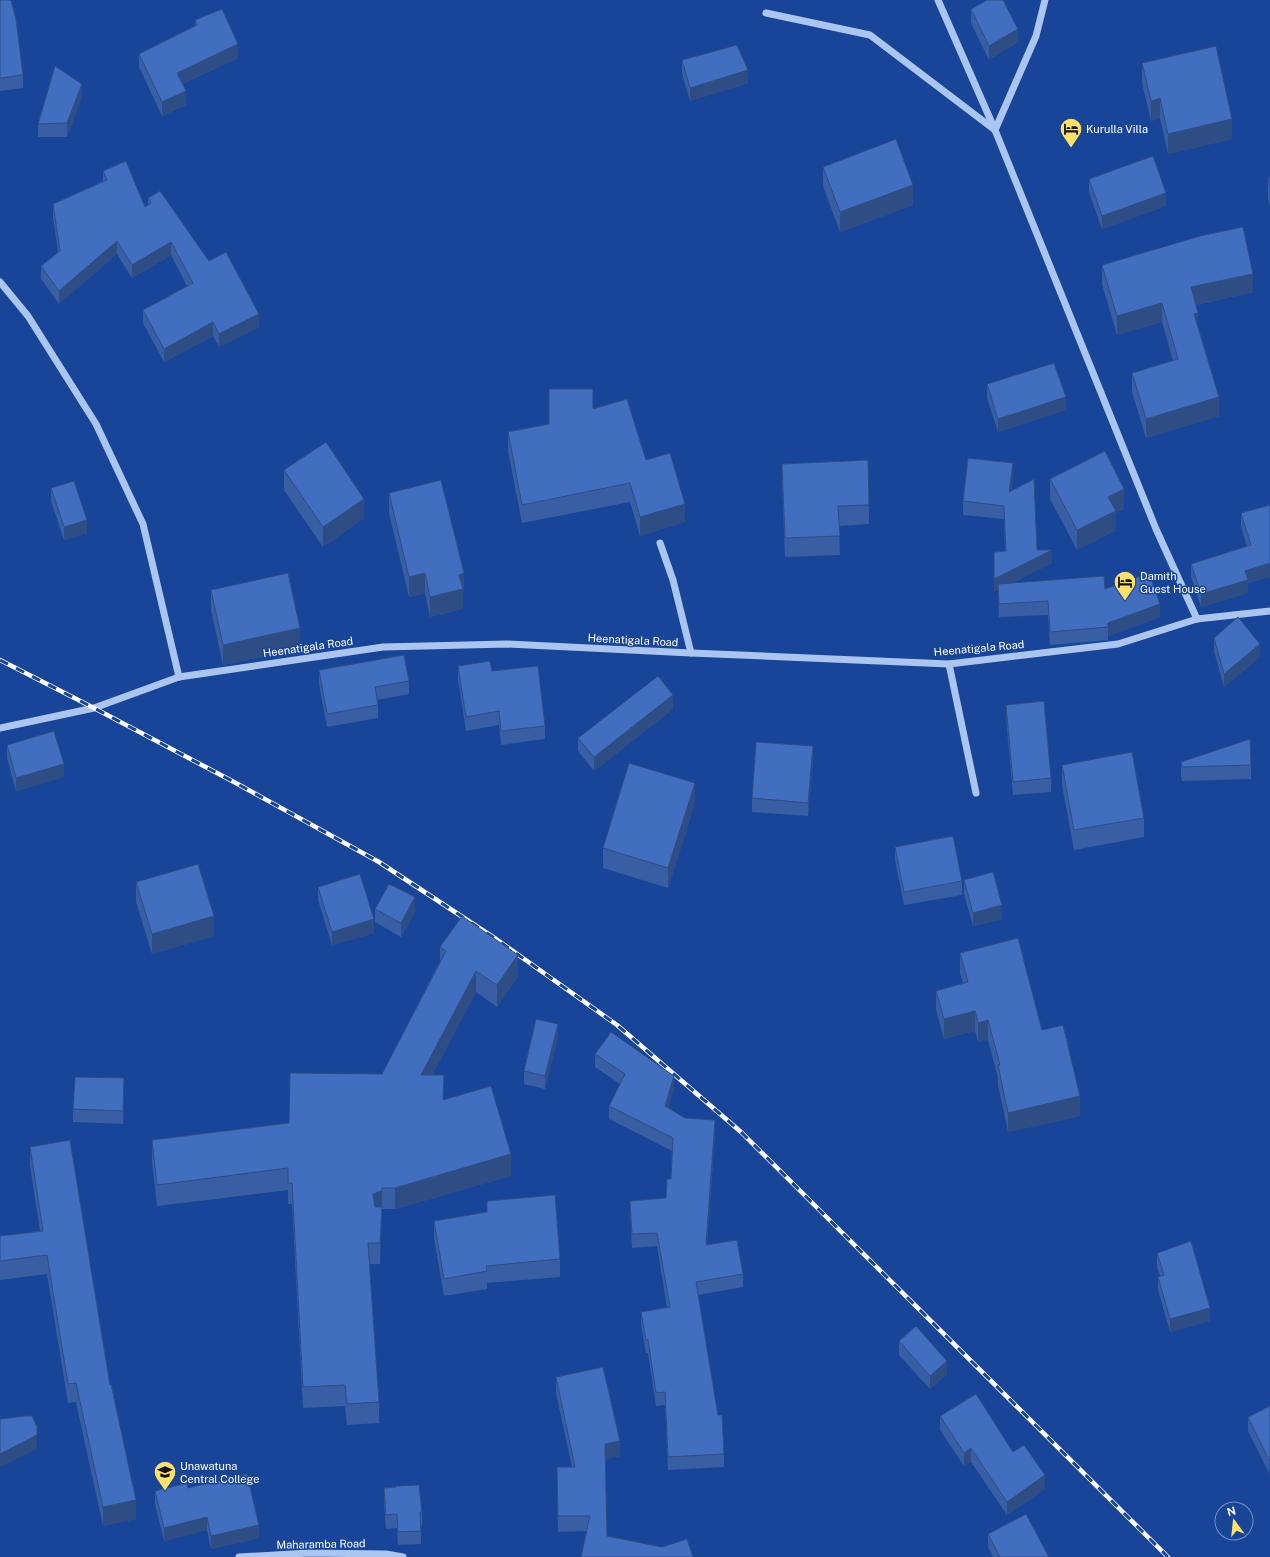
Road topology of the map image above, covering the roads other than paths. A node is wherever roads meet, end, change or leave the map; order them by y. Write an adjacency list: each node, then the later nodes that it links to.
1 (938, 0): 4 (street)
2 (1045, 0): 4 (street)
3 (766, 13): 4 (street)
4 (995, 130): 8 (street)
5 (0, 282): 11 (street)
6 (660, 543): 9 (street)
7 (1270, 612): 8 (street, Heenatigala Road)
8 (1196, 619): 10 (street, Heenatigala Road)
9 (692, 654): 10 (street, Heenatigala Road); 11 (street, Heenatigala Road)
10 (949, 664): 13 (street)
11 (179, 677): 12 (street, Heenatigala Road)
12 (0, 728)
13 (976, 793)
14 (386, 1556): 15 (street, Maharamba Road); 16 (street, Maharamba Road)
15 (239, 1557)
16 (403, 1557)

